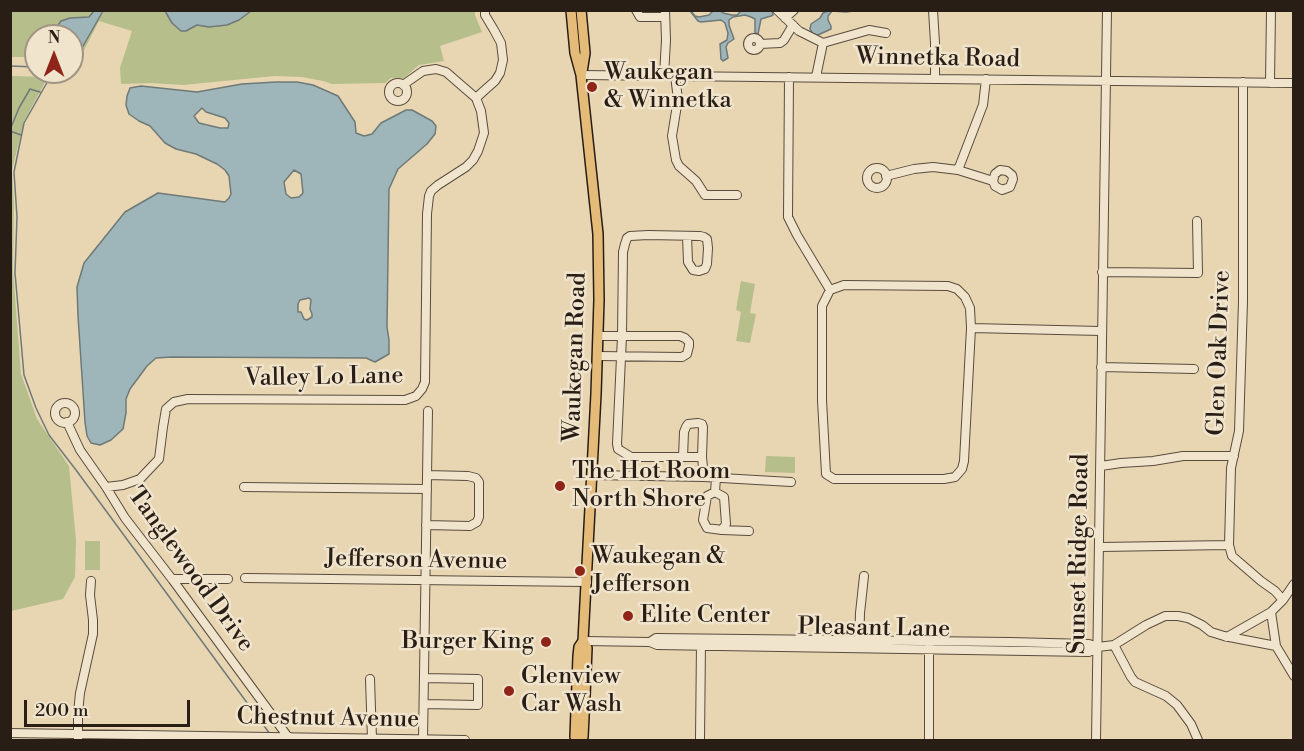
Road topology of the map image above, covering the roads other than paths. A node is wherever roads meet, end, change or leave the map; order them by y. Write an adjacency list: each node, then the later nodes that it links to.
1 (485, 10): 28 (street)
2 (571, 10): 16 (main road, Waukegan Road)
3 (581, 10): 16 (main road, Waukegan Road)
4 (636, 10): 10 (street)
5 (777, 10): 11 (street)
6 (794, 10): 11 (street)
7 (933, 10): 21 (street)
8 (1107, 10): 23 (street, Sunset Ridge Road)
9 (1270, 10): 25 (street)
10 (665, 14): 17 (street)
11 (785, 18): 12 (street)
12 (793, 25): 14 (street); 15 (street)
13 (886, 33): 14 (street)
14 (823, 43): 20 (street)
15 (760, 44)
16 (581, 75): 17 (street, Winnetka Road); 39 (main road, Waukegan Road)
17 (664, 76): 18 (street, Winnetka Road)
18 (675, 76): 19 (street, Winnetka Road); 32 (street)
19 (789, 77): 20 (street, Winnetka Road); 36 (street)
20 (816, 77): 21 (street, Winnetka Road)
21 (935, 79): 22 (street, Winnetka Road)
22 (986, 79): 23 (street, Winnetka Road); 29 (street)
23 (1106, 81): 24 (street, Winnetka Road); 35 (street, Sunset Ridge Road)
24 (1243, 82): 25 (street, Winnetka Road); 47 (street, Glen Oak Drive)
25 (1270, 83): 26 (street, Winnetka Road)
26 (1293, 83)
27 (403, 85): 28 (street)
28 (476, 98): 56 (street, Valley Lo Lane)
29 (958, 170): 30 (street); 31 (street)
30 (886, 176)
31 (993, 181)
32 (737, 195)
33 (1197, 221): 35 (street)
34 (687, 236): 34 (street); 40 (street)
35 (1102, 272): 38 (street, Sunset Ridge Road)
36 (830, 290): 37 (street); 37 (street)
37 (971, 328): 38 (street)
38 (1101, 331): 43 (street, Sunset Ridge Road)
39 (598, 336): 40 (street); 41 (main road, Waukegan Road)
40 (622, 336): 42 (street); 42 (street)
41 (597, 356): 42 (street); 52 (main road, Waukegan Road)
42 (621, 356): 48 (street)
43 (1101, 367): 44 (street); 50 (street, Sunset Ridge Road)
44 (1194, 369)
45 (428, 411): 51 (street)
46 (67, 422): 56 (street, Tanglewood Drive)
47 (1234, 456): 50 (street); 63 (street, Glen Oak Drive)
48 (683, 457): 49 (street); 49 (street)
49 (702, 457): 53 (street)
50 (1101, 466): 64 (street, Sunset Ridge Road)
51 (427, 475): 58 (street); 60 (street)
52 (591, 475): 53 (street); 71 (main road, Waukegan Road)
53 (704, 477): 54 (street)
54 (716, 478): 55 (street); 59 (street)
55 (791, 482)
56 (106, 487): 67 (street, Tanglewood Drive)
57 (244, 487): 58 (street)
58 (427, 489): 60 (street)
59 (715, 492): 61 (street); 61 (street)
60 (426, 525): 69 (street)
61 (722, 530): 62 (street)
62 (749, 531)
63 (1229, 545): 64 (street); 73 (street)
64 (1100, 547): 82 (street, Sunset Ridge Road)
65 (864, 576): 78 (street)
66 (245, 578): 69 (street, Jefferson Avenue)
67 (172, 579): 68 (street); 89 (street, Tanglewood Drive)
68 (228, 579)
69 (426, 580): 71 (street, Jefferson Avenue); 84 (street)
70 (91, 581): 88 (street)
71 (587, 582): 76 (main road, Waukegan Road)
72 (1293, 584): 73 (street)
73 (1283, 600): 74 (street)
74 (1271, 612): 75 (street); 81 (street)
75 (1227, 637): 80 (street, Pleasant Lane); 81 (street, Pleasant Lane)
76 (583, 641): 77 (street, Pleasant Lane); 96 (main road, Waukegan Road)
77 (701, 643): 78 (street, Pleasant Lane); 97 (street)
78 (859, 644): 79 (street, Pleasant Lane)
79 (929, 645): 82 (street, Pleasant Lane); 98 (street)
80 (1114, 645): 82 (street, Pleasant Lane); 100 (street)
81 (1276, 646): 83 (street)
82 (1098, 647): 99 (street, Sunset Ridge Road)
83 (1293, 676)
84 (424, 678): 86 (street); 86 (street)
85 (370, 679): 93 (street)
86 (424, 704): 94 (street)
87 (10, 733): 88 (street, Chestnut Avenue)
88 (78, 737): 90 (street, Chestnut Avenue)
89 (284, 737): 91 (street, Chestnut Avenue); 92 (street, Chestnut Avenue)
90 (130, 738): 91 (street, Chestnut Avenue)
91 (172, 738)
92 (343, 739): 93 (street, Chestnut Avenue)
93 (372, 739): 94 (street, Chestnut Avenue)
94 (423, 740): 95 (street, Chestnut Avenue)
95 (465, 741)
96 (578, 741)
97 (700, 741)
98 (929, 741)
99 (1096, 741)
100 (1198, 741)

